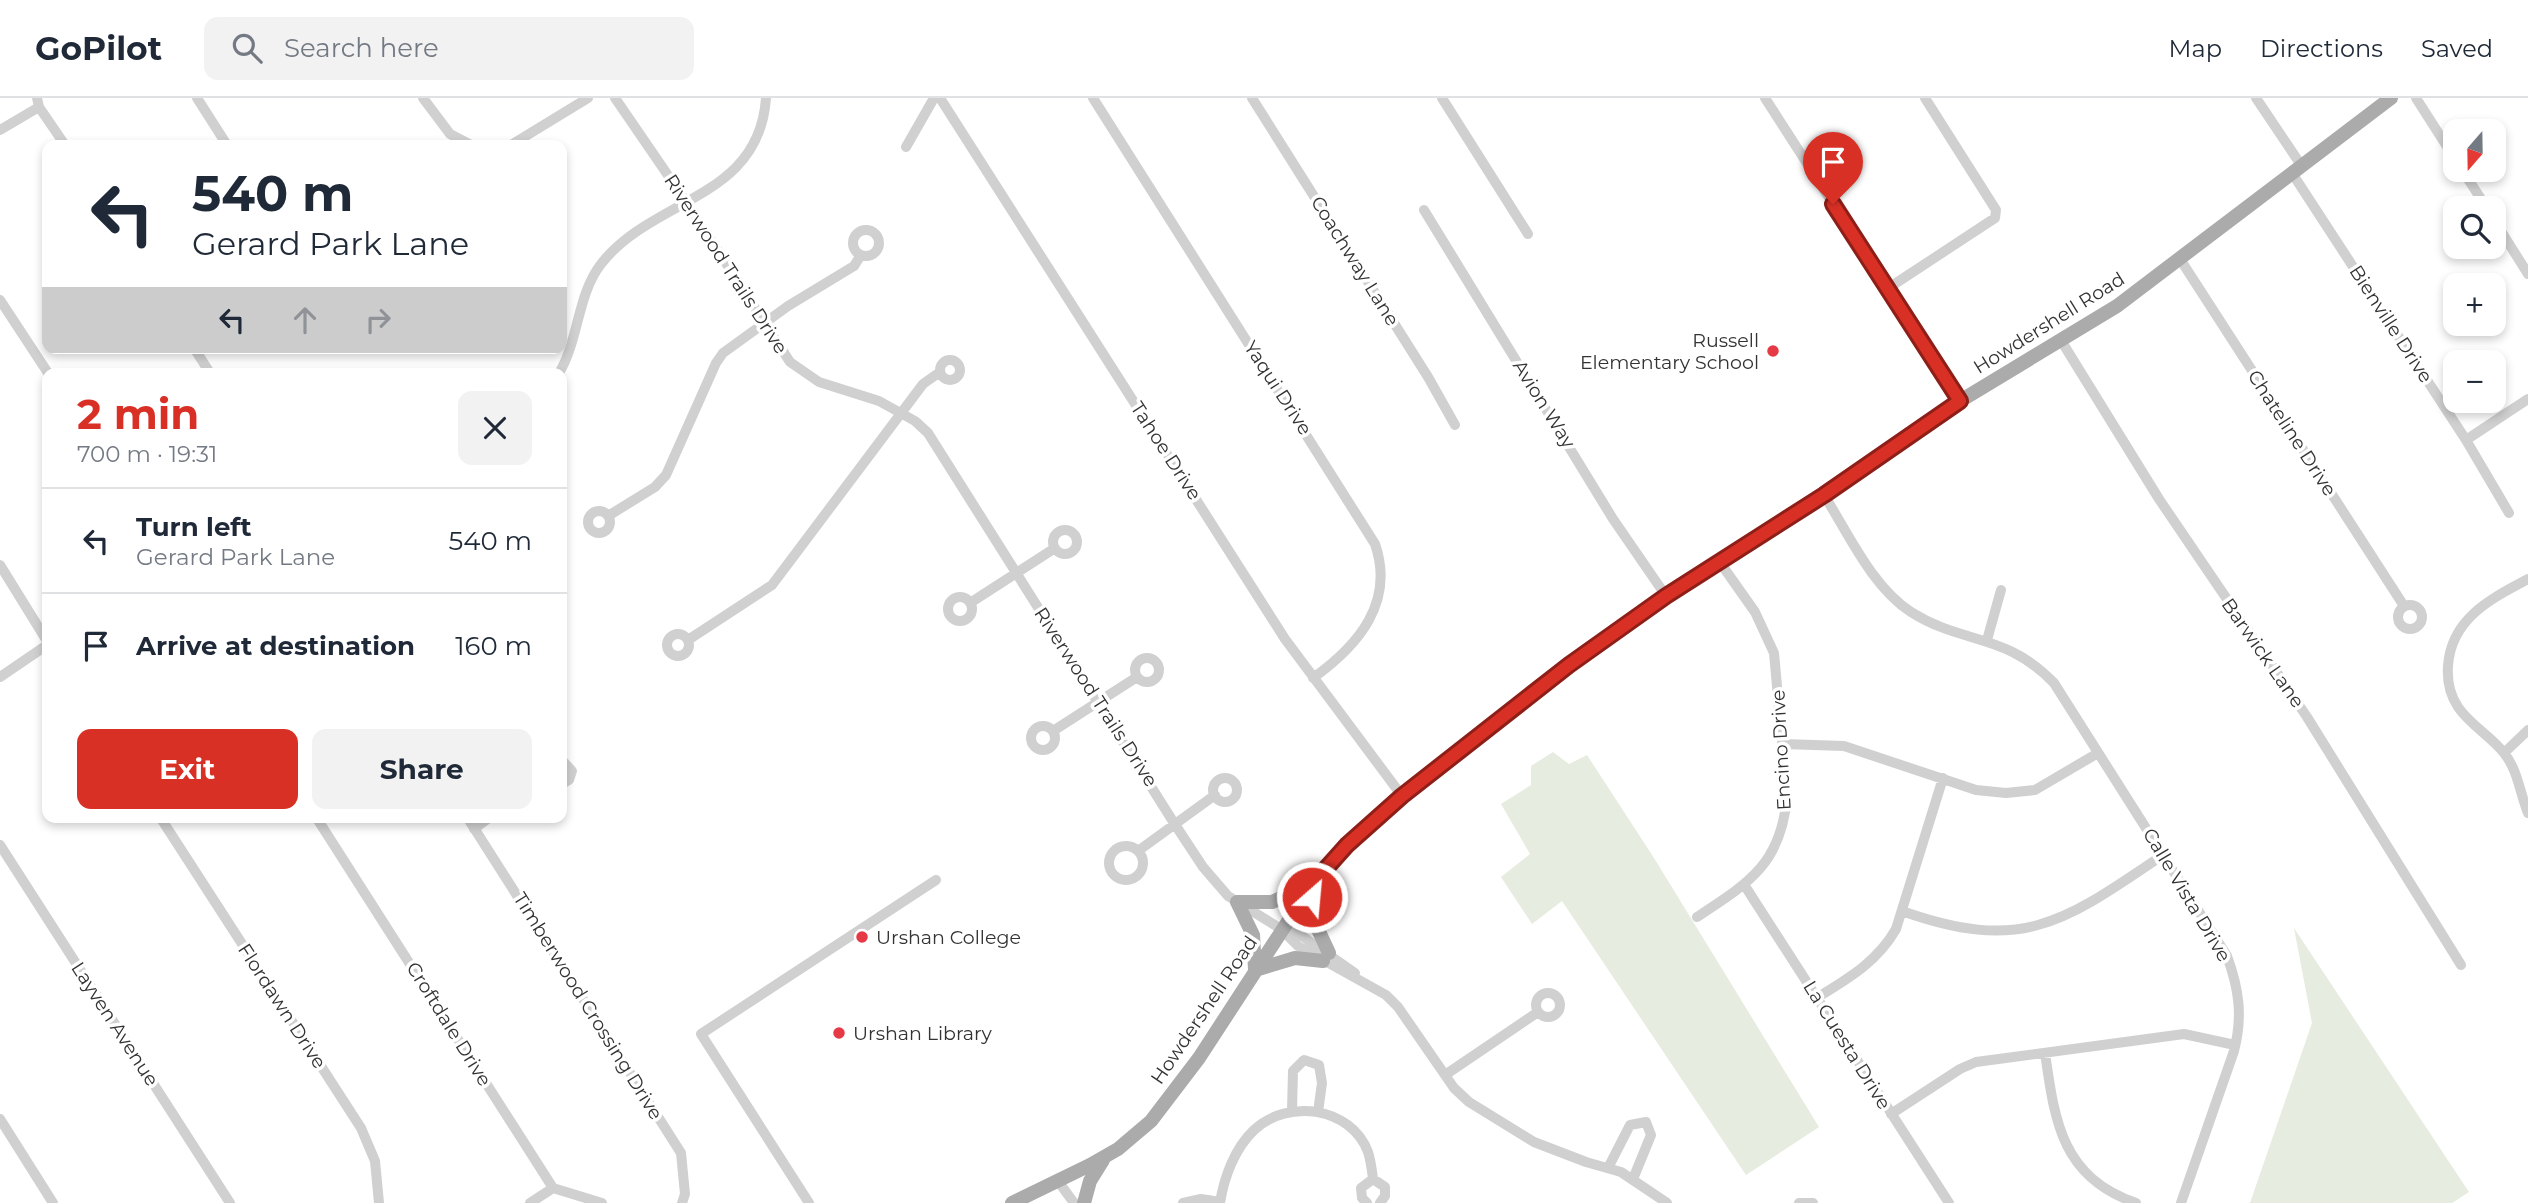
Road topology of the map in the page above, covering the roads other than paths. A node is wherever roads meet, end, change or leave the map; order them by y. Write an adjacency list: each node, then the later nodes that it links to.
1 (197, 98): 19 (street)
2 (423, 98): 20 (street)
3 (588, 98): 21 (street)
4 (615, 98): 25 (street, Riverwood Trails Drive)
5 (766, 98): 25 (street)
6 (934, 98): 23 (street)
7 (940, 98): 62 (street, Tahoe Drive)
8 (1093, 98): 62 (street, Yaqui Drive)
9 (1252, 98): 42 (street, Coachway Lane)
10 (1442, 98): 27 (street)
11 (1765, 98): 32 (street)
12 (1925, 98): 32 (street)
13 (2256, 98): 24 (street, Bienville Drive)
14 (2391, 98): 24 (main road, Howdershell Road)
15 (2416, 98): 22 (street)
16 (38, 103): 17 (street); 18 (street)
17 (0, 130)
18 (62, 140)
19 (224, 140)
20 (461, 140)
21 (519, 140)
22 (2443, 140)
23 (906, 147)
24 (2297, 169): 30 (main road, Howdershell Road); 43 (street, Bienville Drive)
25 (687, 202): 34 (street, Riverwood Trails Drive); 36 (street)
26 (1424, 210): 53 (street, Avion Way)
27 (1528, 234)
28 (2506, 239): 31 (street)
29 (861, 255): 34 (street)
30 (2180, 259): 35 (main road, Howdershell Road); 55 (street, Chateline Drive)
31 (2528, 274)
32 (1887, 289): 40 (street)
33 (0, 300): 37 (street)
34 (763, 324): 41 (street, Riverwood Trails Drive); 46 (street)
35 (2062, 342): 40 (main road, Howdershell Road); 92 (street, Barwick Lane)
36 (567, 351)
37 (45, 368)
38 (940, 372): 41 (street)
39 (2528, 399): 43 (street)
40 (1960, 401): 44 (main road, Howdershell Road)
41 (902, 414): 50 (street, Riverwood Trails Drive); 57 (street)
42 (1455, 425)
43 (2466, 440): 45 (street, Bienville Drive)
44 (1824, 495): 48 (main road, Howdershell Road); 58 (street, Calle Vista Drive)
45 (2509, 513)
46 (608, 516)
47 (1055, 548): 50 (street)
48 (1719, 561): 53 (main road, Howdershell Road); 66 (street, Encino Drive)
49 (0, 565): 56 (street)
50 (1017, 573): 54 (street); 63 (street, Riverwood Trails Drive)
51 (2528, 579): 68 (street)
52 (2001, 590): 58 (street)
53 (1666, 596): 73 (main road, Howdershell Road)
54 (970, 603)
55 (2404, 606)
56 (42, 635)
57 (688, 640)
58 (1987, 640): 67 (street, Calle Vista Drive)
59 (42, 647): 60 (street)
60 (0, 677)
61 (1137, 677): 63 (street)
62 (1313, 678): 73 (street, Tahoe Drive)
63 (1097, 702): 65 (street); 79 (street, Riverwood Trails Drive)
64 (2528, 730): 68 (street)
65 (1053, 731)
66 (1783, 744): 70 (street); 86 (street, Encino Drive)
67 (2098, 753): 70 (street); 83 (street, Calle Vista Drive)
68 (2504, 753): 74 (street)
69 (567, 766): 71 (street)
70 (1943, 778): 88 (street)
71 (567, 781)
72 (1214, 795): 79 (street)
73 (1402, 796): 85 (main road, Howdershell Road)
74 (2528, 813)
75 (164, 823): 113 (street, Flordawn Drive)
76 (320, 823): 108 (street, Croftdale Drive)
77 (470, 823): 80 (street, Timberwood Crossing Drive)
78 (482, 823): 80 (street)
79 (1174, 823): 82 (street); 87 (street, Riverwood Trails Drive)
80 (474, 829): 116 (street, Timberwood Crossing Drive)
81 (0, 845): 112 (street, Layven Avenue)
82 (1138, 851)
83 (2163, 855): 88 (street); 96 (street, Calle Vista Drive)
84 (936, 880): 117 (street)
85 (1313, 883): 87 (main road); 90 (main road, Howdershell Road); 91 (main road)
86 (1745, 886): 89 (street, Encino Drive); 94 (street, La Cuesta Drive)
87 (1237, 902): 90 (street, Riverwood Trails Drive); 93 (main road)
88 (1902, 911): 94 (street)
89 (1698, 917)
90 (1281, 929): 91 (street, Riverwood Trails Drive); 93 (main road, Howdershell Road)
91 (1326, 957): 93 (main road); 98 (street, Riverwood Trails Drive)
92 (2461, 965)
93 (1255, 970): 103 (main road, Howdershell Road)
94 (1818, 998): 101 (street, La Cuesta Drive)
95 (1538, 1012): 98 (street)
96 (2235, 1045): 97 (street); 129 (street, Calle Vista Drive)
97 (2045, 1053): 101 (street); 128 (street)
98 (1445, 1075): 104 (street)
99 (1292, 1111): 100 (street); 100 (street); 110 (street)
100 (1318, 1112): 105 (street)
101 (1891, 1114): 127 (street, La Cuesta Drive)
102 (0, 1119): 111 (street)
103 (1106, 1156): 107 (main road, Howdershell Road); 120 (main road)
104 (1608, 1168): 106 (street); 106 (street)
105 (1373, 1179): 122 (street); 123 (street)
106 (1633, 1179): 124 (street)
107 (1058, 1181): 109 (main road, Howdershell Road); 119 (street)
108 (553, 1188): 114 (street); 115 (street)
109 (1014, 1202): 118 (main road)
110 (1220, 1202): 121 (street)
111 (53, 1203)
112 (230, 1203)
113 (379, 1203)
114 (530, 1203)
115 (602, 1203)
116 (682, 1203)
117 (809, 1203)
118 (1032, 1203)
119 (1074, 1203)
120 (1084, 1203)
121 (1183, 1203)
122 (1367, 1203)
123 (1380, 1203)
124 (1668, 1203)
125 (1799, 1203): 126 (street)
126 (1813, 1203)
127 (1949, 1203)
128 (2136, 1203)
129 (2180, 1203)

